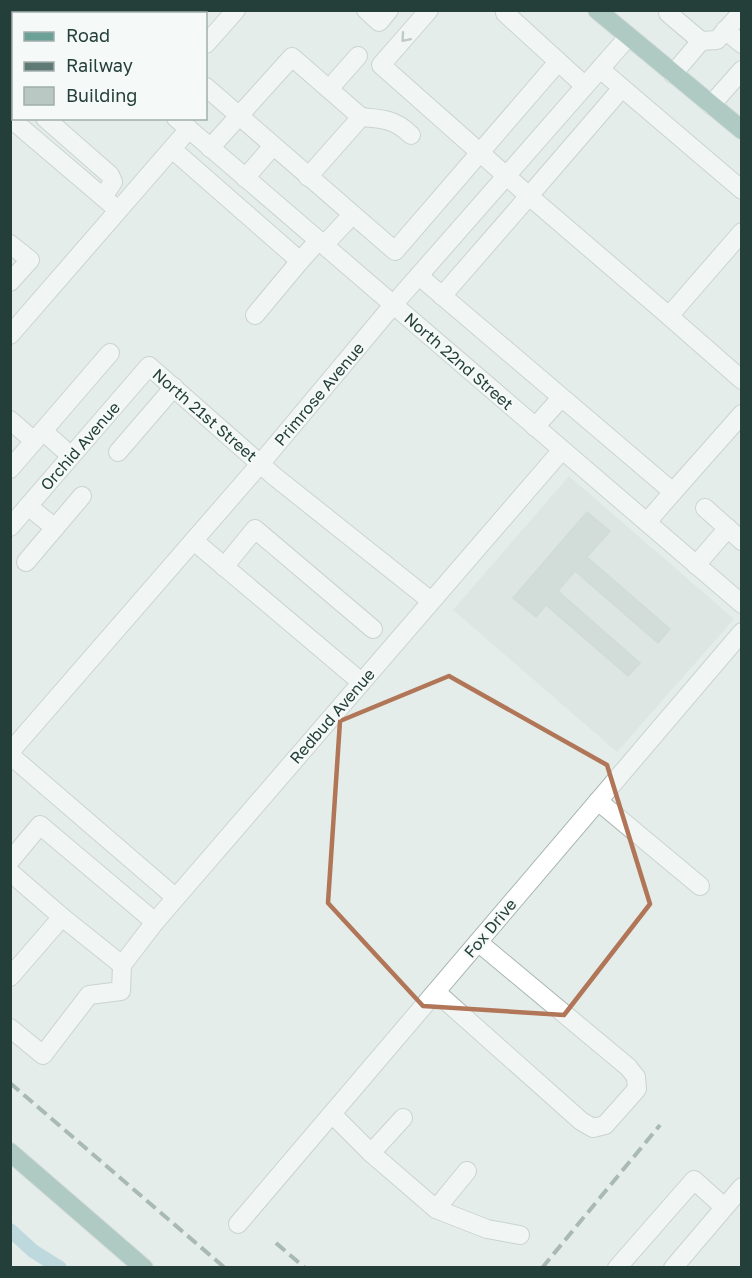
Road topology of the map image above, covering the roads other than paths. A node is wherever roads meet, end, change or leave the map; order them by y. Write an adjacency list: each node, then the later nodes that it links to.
1 (236, 10): 12 (street)
2 (366, 10): 3 (street)
3 (389, 10)
4 (429, 10): 36 (street, one-way to 36)
5 (507, 10): 15 (street)
6 (597, 10): 10 (main road)
7 (668, 12): 11 (street)
8 (741, 12): 9 (street)
9 (725, 30): 11 (street); 13 (street)
10 (628, 37): 16 (street, Primrose Avenue); 18 (main road)
11 (701, 41): 18 (street)
12 (207, 43)
13 (741, 44)
14 (358, 56): 22 (street)
15 (558, 62): 19 (street); 36 (street)
16 (600, 69): 19 (street, Primrose Avenue); 21 (street)
17 (741, 70): 23 (street)
18 (673, 74): 23 (main road)
19 (585, 86): 39 (street, Primrose Avenue)
20 (207, 88): 24 (street)
21 (622, 88): 42 (street); 43 (street)
22 (329, 89): 24 (street); 25 (street)
23 (711, 105): 29 (main road)
24 (238, 116): 32 (street); 33 (street)
25 (361, 117): 31 (street); 40 (street)
26 (47, 120): 30 (street)
27 (20, 121): 35 (street)
28 (182, 124): 33 (street, North 22nd Street); 34 (street)
29 (741, 130)
30 (63, 134): 35 (street); 37 (street)
31 (411, 135)
32 (273, 147): 40 (street); 41 (street)
33 (210, 148): 41 (street, North 22nd Street)
34 (172, 149): 46 (street); 48 (street)
35 (49, 151): 38 (street)
36 (480, 153): 39 (street); 47 (street)
37 (90, 157): 38 (street); 44 (street)
38 (76, 174): 44 (street)
39 (506, 176): 43 (street); 53 (street, Primrose Avenue)
40 (308, 177): 47 (street)
41 (245, 178): 45 (street, North 22nd Street)
42 (741, 190)
43 (529, 196): 55 (street); 58 (street)
44 (103, 197): 46 (street)
45 (267, 197): 48 (street); 50 (street, North 22nd Street)
46 (118, 210): 59 (street)
47 (352, 215): 50 (street)
48 (249, 217): 52 (street)
49 (741, 232): 58 (street)
50 (321, 243): 52 (street); 56 (street, North 22nd Street)
51 (10, 244): 54 (street)
52 (300, 261): 57 (street)
53 (419, 276): 55 (street); 56 (street, Primrose Avenue)
54 (10, 282)
55 (442, 296): 64 (street)
56 (393, 305): 67 (street, North 22nd Street); 72 (street, Primrose Avenue)
57 (255, 315)
58 (669, 316): 62 (street)
59 (10, 336)
60 (110, 353): 68 (street)
61 (149, 366): 63 (street, North 21st Street); 71 (street, Orchid Avenue)
62 (741, 380)
63 (174, 387): 70 (street); 72 (street, North 21st Street)
64 (561, 398): 67 (street); 74 (street)
65 (741, 414): 74 (street)
66 (10, 420): 68 (street)
67 (535, 427): 69 (street, North 22nd Street)
68 (38, 436): 71 (street); 73 (street)
69 (562, 450): 78 (street, North 22nd Street); 86 (street, Redbud Avenue)
70 (118, 452)
71 (71, 456): 76 (street, Orchid Avenue)
72 (261, 464): 82 (street, Primrose Avenue); 86 (street, North 21st Street)
73 (10, 469)
74 (673, 492): 78 (street)
75 (82, 496): 80 (street)
76 (28, 506): 79 (street, Orchid Avenue); 80 (street)
77 (705, 508): 81 (street)
78 (646, 522): 84 (street, North 22nd Street)
79 (10, 527)
80 (55, 528): 83 (street)
81 (735, 535): 84 (street)
82 (194, 541): 85 (street); 91 (street, Primrose Avenue)
83 (26, 562)
84 (696, 565): 87 (street, North 22nd Street)
85 (224, 567): 88 (street); 90 (street)
86 (431, 601): 90 (street, Redbud Avenue)
87 (741, 604)
88 (373, 629)
89 (741, 632): 93 (street, Fox Drive)
90 (362, 681): 98 (street, Redbud Avenue)
91 (10, 754): 92 (street)
92 (61, 800): 94 (street); 98 (street)
93 (598, 801): 97 (street); 101 (street, Fox Drive)
94 (40, 825): 95 (street); 100 (street)
95 (10, 861)
96 (10, 872): 99 (street)
97 (700, 885)
98 (175, 897): 100 (street, Redbud Avenue)
99 (62, 917): 102 (street); 103 (street)
100 (154, 922): 102 (street, Redbud Avenue)
101 (478, 942): 104 (street, Fox Drive); 104 (street)
102 (122, 965): 105 (street)
103 (10, 977)
104 (436, 992): 106 (street, Fox Drive)
105 (10, 1028)
106 (332, 1114): 109 (street); 114 (street, Fox Drive)
107 (403, 1118): 109 (street)
108 (10, 1152): 116 (main road)
109 (371, 1153): 113 (street)
110 (467, 1171): 113 (street)
111 (741, 1186): 112 (street)
112 (724, 1207): 117 (street); 118 (street)
113 (436, 1209): 115 (street)
114 (238, 1224)
115 (520, 1235)
116 (144, 1268)
117 (617, 1268)
118 (673, 1268)

